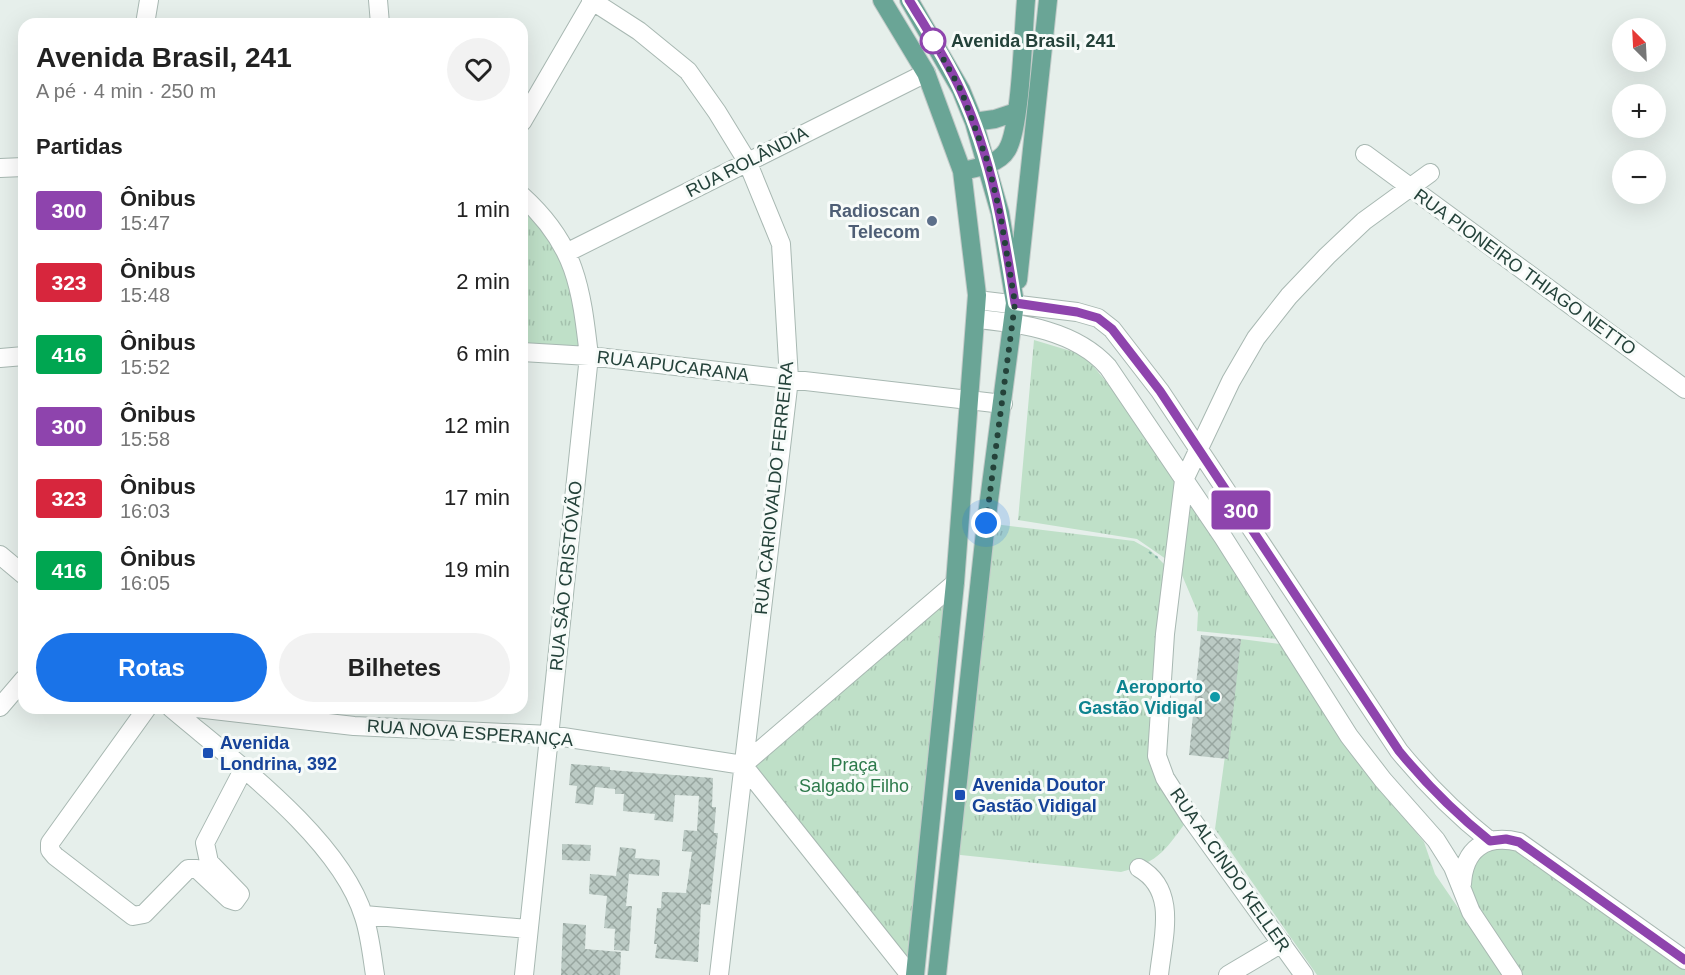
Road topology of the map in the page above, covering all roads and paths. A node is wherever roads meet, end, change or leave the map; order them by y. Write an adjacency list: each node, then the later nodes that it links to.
1 (149, 0): 8 (street)
2 (378, 0): 9 (street)
3 (592, 0): 11 (street); 17 (street, RUA CARIOVALDO FERREIRA)
4 (882, 0): 10 (main road)
5 (909, 0): 13 (main road)
6 (1026, 0): 12 (main road)
7 (1048, 0): 15 (main road)
8 (146, 18)
9 (380, 18)
10 (926, 73): 17 (street, RUA ROLÂNDIA); 21 (main road)
11 (528, 112)
12 (1016, 112): 13 (main road); 14 (main road)
13 (974, 122): 18 (main road)
14 (1007, 150): 15 (main road); 18 (main road)
15 (1031, 153): 27 (main road)
16 (1365, 154): 23 (street, RUA PIONEIRO THIAGO NETTO)
17 (747, 161): 25 (street, RUA ROLÂNDIA); 34 (street, RUA CARIOVALDO FERREIRA)
18 (988, 163): 21 (main road); 27 (main road)
19 (18, 167): 20 (street)
20 (0, 168)
21 (962, 171): 26 (main road)
22 (1430, 173): 23 (street, RUA ALCINDO KELLER)
23 (1410, 188): 35 (street, RUA PIONEIRO THIAGO NETTO); 38 (street, RUA ALCINDO KELLER)
24 (528, 201): 25 (street, RUA SÃO CRISTÓVÃO)
25 (568, 252): 32 (street, RUA SÃO CRISTÓVÃO)
26 (977, 300): 27 (street); 28 (main road)
27 (1015, 303): 29 (main road); 38 (street)
28 (976, 319): 29 (street); 36 (main road)
29 (1013, 323): 37 (main road); 39 (street)
30 (528, 352): 32 (street, RUA APUCARANA)
31 (18, 356): 33 (street)
32 (589, 356): 34 (street, RUA APUCARANA); 49 (street, RUA SÃO CRISTÓVÃO)
33 (0, 358)
34 (789, 379): 36 (street, RUA APUCARANA); 50 (street, RUA CARIOVALDO FERREIRA)
35 (1685, 389)
36 (971, 399): 37 (street, RUA APUCARANA); 42 (main road)
37 (1003, 404): 54 (main road)
38 (1199, 448): 39 (street, RUA ALCINDO KELLER); 52 (street)
39 (1184, 480): 56 (street); 59 (street, RUA ALCINDO KELLER)
40 (0, 555): 41 (street)
41 (18, 570)
42 (955, 583): 50 (street); 53 (main road)
43 (18, 686): 44 (street)
44 (0, 707)
45 (143, 714): 51 (street)
46 (178, 714): 51 (street)
47 (302, 714): 48 (street, RUA NOVA ESPERANÇA)
48 (355, 717): 49 (street, RUA NOVA ESPERANÇA)
49 (550, 735): 50 (street, RUA NOVA ESPERANÇA); 58 (street, RUA SÃO CRISTÓVÃO)
50 (743, 765): 63 (street, RUA CARIOVALDO FERREIRA); 64 (street)
51 (243, 770): 57 (street)
52 (1490, 841): 56 (street); 60 (street)
53 (927, 851): 54 (street); 64 (main road)
54 (951, 854): 65 (main road)
55 (1139, 867): 66 (street)
56 (1462, 888): 69 (street)
57 (364, 915): 58 (street); 61 (street)
58 (528, 929): 62 (street, RUA SÃO CRISTÓVÃO)
59 (1282, 943): 67 (street); 68 (street, RUA ALCINDO KELLER)
60 (1685, 960)
61 (375, 975)
62 (524, 975)
63 (719, 975)
64 (913, 975)
65 (937, 975)
66 (1159, 975)
67 (1228, 975)
68 (1304, 975)
69 (1513, 975)

